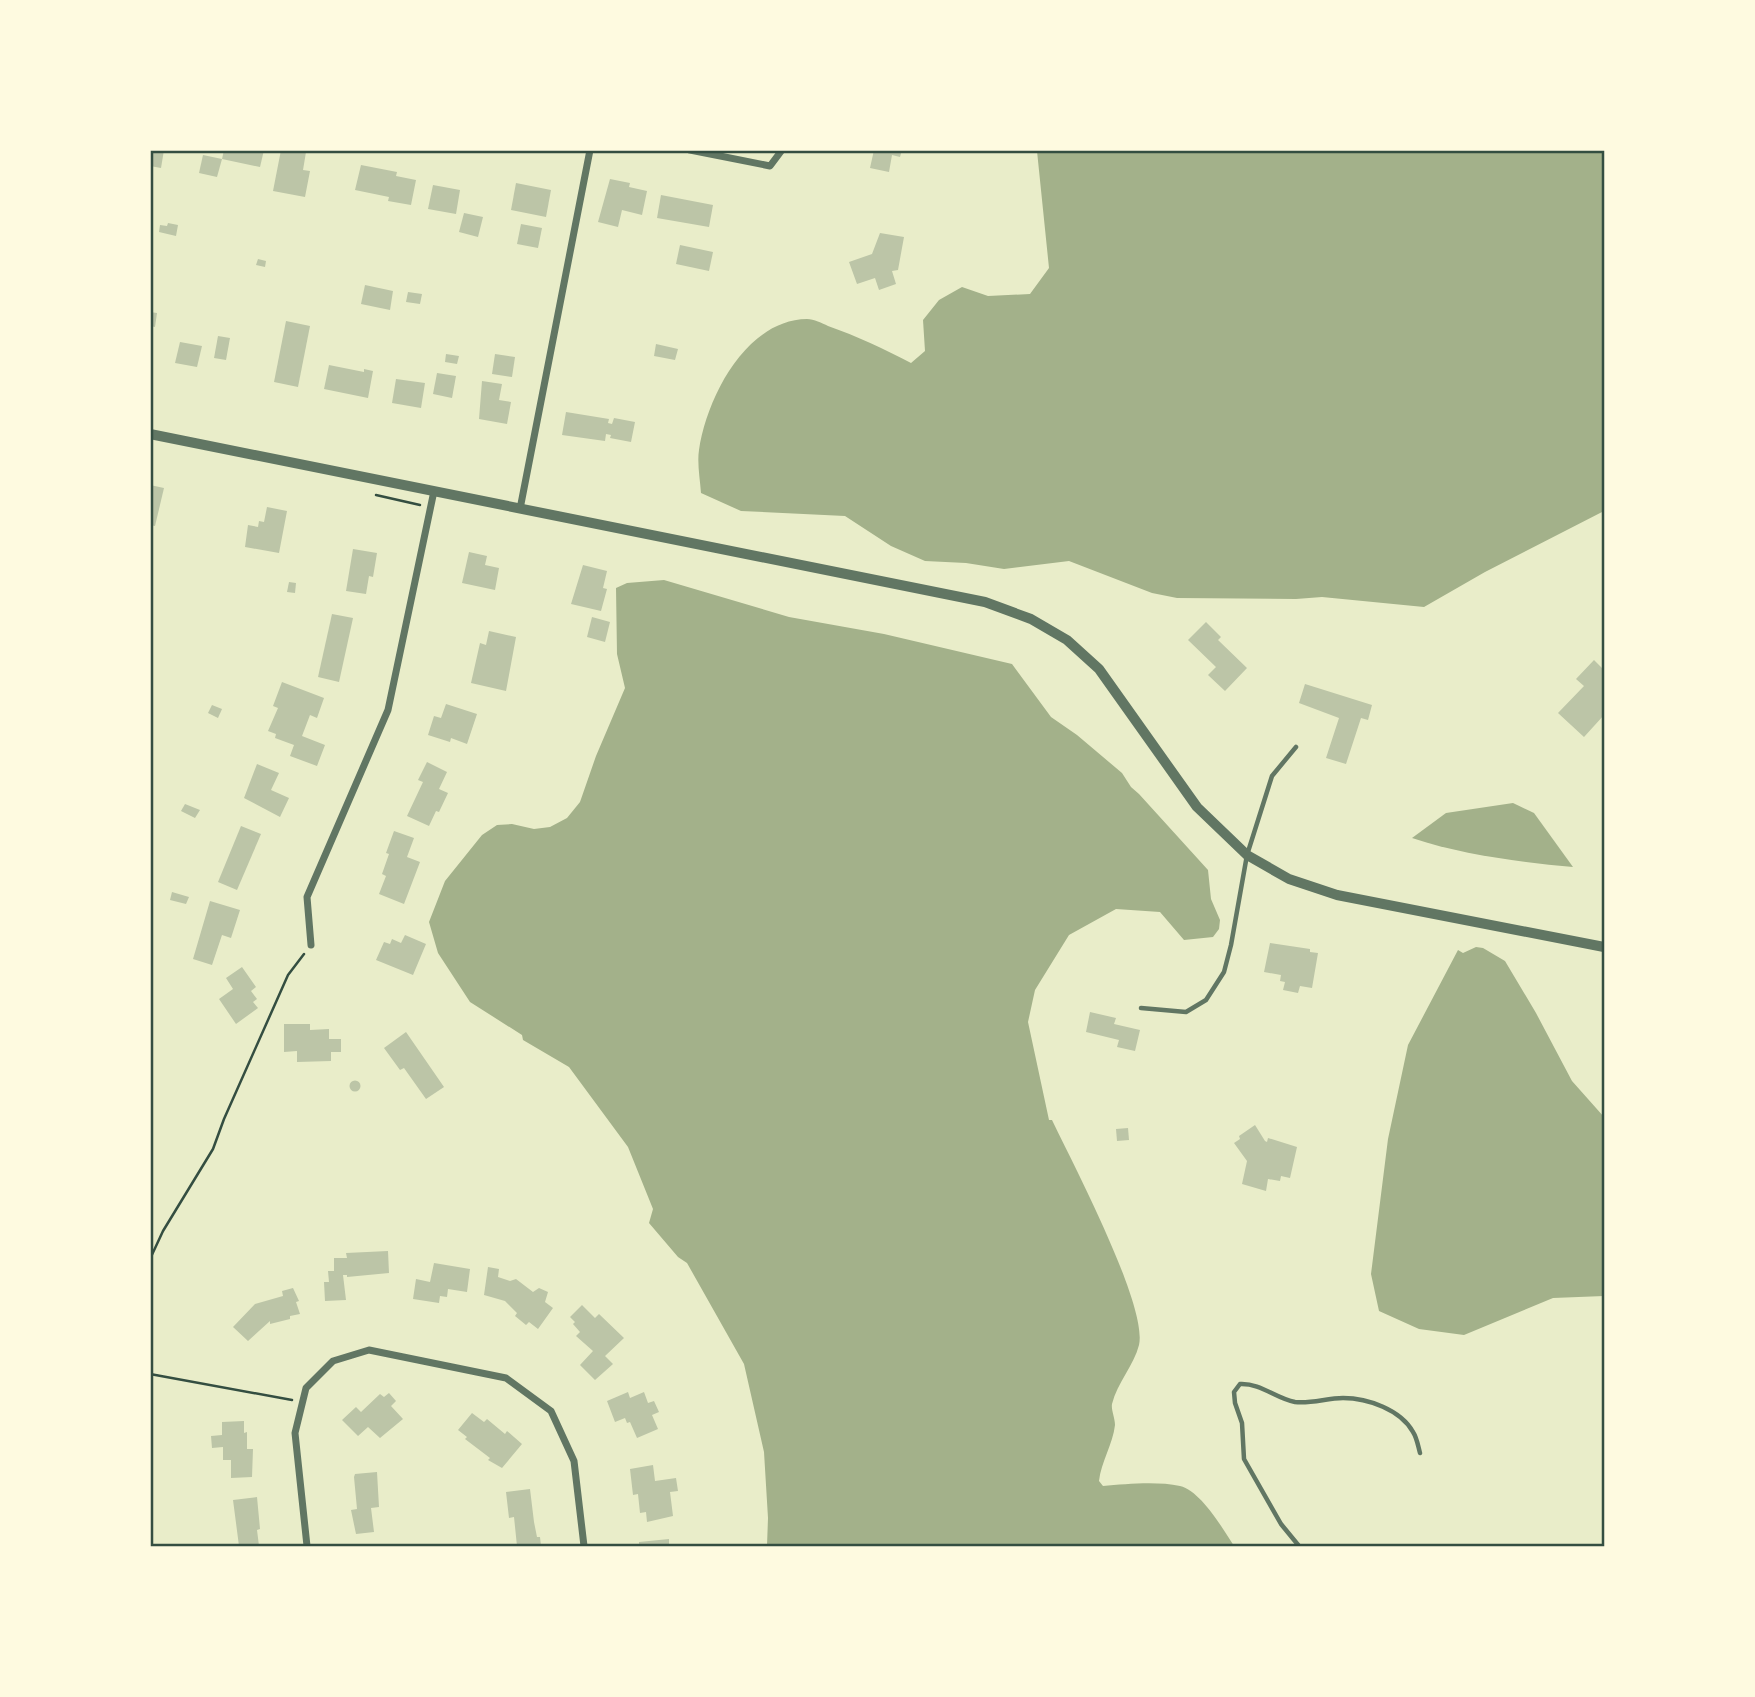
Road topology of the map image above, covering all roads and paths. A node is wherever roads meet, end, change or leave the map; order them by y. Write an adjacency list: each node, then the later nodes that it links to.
1 (590, 150): 8 (street)
2 (690, 150): 3 (street)
3 (782, 150)
4 (150, 434): 5 (street)
5 (434, 491): 7 (street); 8 (street)
6 (366, 493): 7 (path)
7 (430, 507): 11 (street)
8 (520, 509): 10 (street)
9 (1296, 747): 10 (lane)
10 (1247, 855): 12 (street); 13 (lane)
11 (311, 945): 14 (path)
12 (1605, 947)
13 (1141, 1008)
14 (150, 1259)
15 (150, 1374): 16 (path)
16 (303, 1402): 18 (street); 19 (street)
17 (1420, 1452): 20 (lane)
18 (307, 1546)
19 (584, 1546)
20 (1299, 1546)

